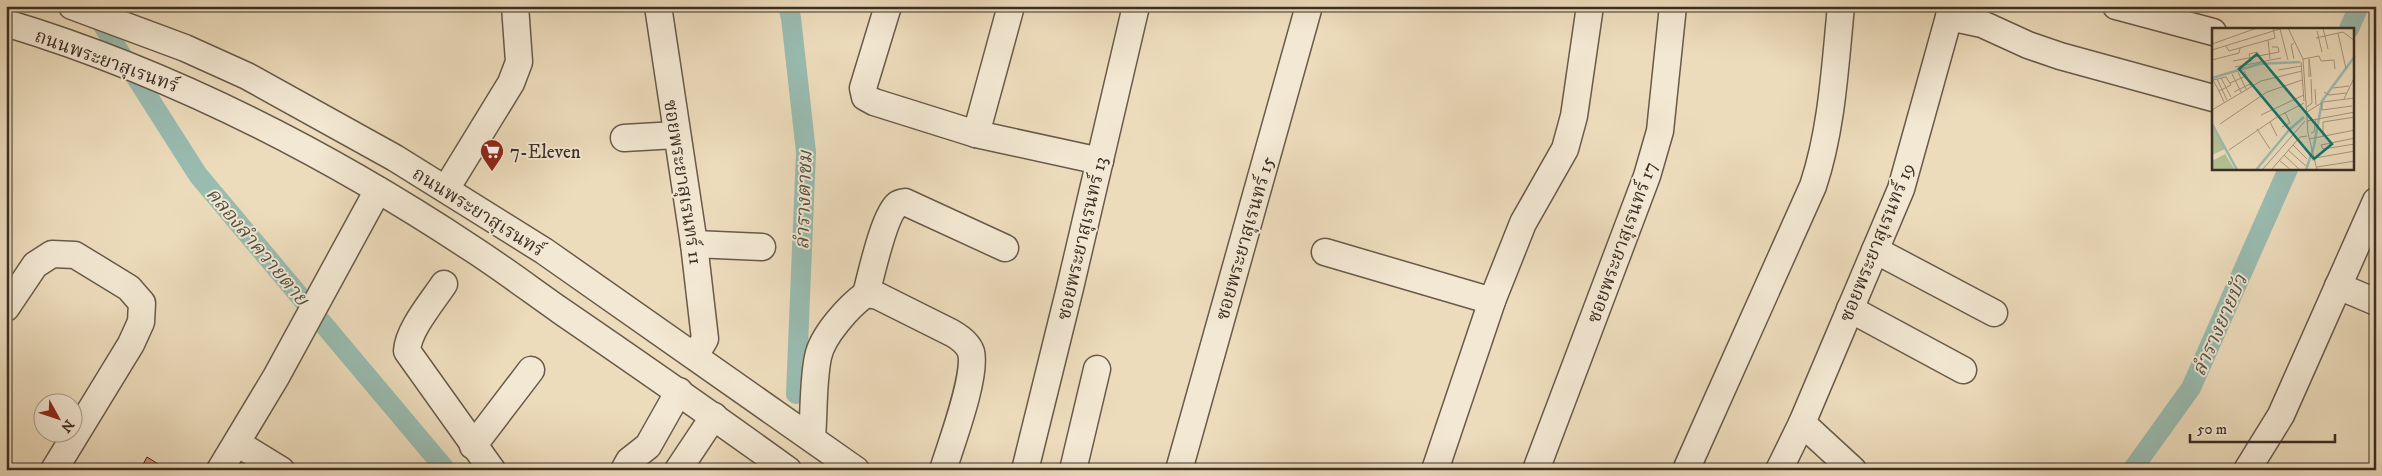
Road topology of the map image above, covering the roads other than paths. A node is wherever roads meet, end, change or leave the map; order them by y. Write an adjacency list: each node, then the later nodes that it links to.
1 (72, 6): 20 (street, ถนนพระยาสุเรนทร์)
2 (515, 6): 20 (street)
3 (658, 6): 17 (street, ซอยพระยาสุเรนทร์ 11)
4 (888, 6): 16 (street)
5 (1011, 6): 16 (street)
6 (1136, 6): 19 (street, ซอยพระยาสุเรนทร์ 13)
7 (1309, 6): 58 (street, ซอยพระยาสุเรนทร์ 15)
8 (1590, 6): 32 (street)
9 (1673, 6): 60 (street, ซอยพระยาสุเรนทร์ 17)
10 (1841, 6): 61 (street)
11 (2116, 6): 13 (street)
12 (1950, 12): 15 (street); 26 (street, ซอยพระยาสุเรนทร์ 19)
13 (2200, 22)
14 (13, 29): 21 (street, ถนนพระยาสุเรนทร์)
15 (2212, 98)
16 (976, 134): 19 (street)
17 (676, 135): 18 (street); 23 (street, ซอยพระยาสุเรนทร์ 11)
18 (624, 138)
19 (1100, 161): 56 (street, ซอยพระยาสุเรนทร์ 13)
20 (446, 189): 36 (street, ถนนพระยาสุเรนทร์)
21 (378, 190): 40 (street, ถนนพระยาสุเรนทร์); 44 (street)
22 (2376, 201): 29 (street)
23 (694, 244): 24 (street); 36 (street, ซอยพระยาสุเรนทร์ 11)
24 (762, 248)
25 (1004, 248): 30 (street)
26 (1875, 250): 34 (street, ซอยพระยาสุเรนทร์ 19); 35 (street)
27 (1325, 252): 32 (street)
28 (444, 284): 45 (street)
29 (2338, 286): 33 (street); 64 (street)
30 (866, 294): 43 (street); 55 (street)
31 (9, 298): 48 (street)
32 (1492, 301): 59 (street)
33 (2376, 302)
34 (1850, 309): 39 (street); 42 (street, ซอยพระยาสุเรนทร์ 19)
35 (1994, 313)
36 (695, 356): 43 (street, ถนนพระยาสุเรนทร์)
37 (1097, 369): 57 (street)
38 (531, 370): 45 (street)
39 (1963, 370)
40 (679, 391): 41 (street, ถนนพระยาสุเรนทร์); 46 (street)
41 (714, 416): 47 (street); 53 (street, ถนนพระยาสุเรนทร์)
42 (1802, 423): 62 (street, ซอยพระยาสุเรนทร์ 19); 63 (street)
43 (812, 438): 54 (street, ถนนพระยาสุเรนทร์)
44 (236, 443): 49 (street); 50 (street)
45 (473, 446): 51 (street)
46 (648, 446): 47 (street); 52 (street)
47 (679, 468)
48 (54, 470)
49 (220, 470)
50 (281, 470)
51 (492, 470)
52 (624, 470)
53 (788, 470)
54 (856, 470)
55 (943, 470)
56 (1025, 470)
57 (1073, 470)
58 (1179, 470)
59 (1435, 470)
60 (1536, 470)
61 (1686, 470)
62 (1779, 470)
63 (1853, 470)
64 (2247, 470)

